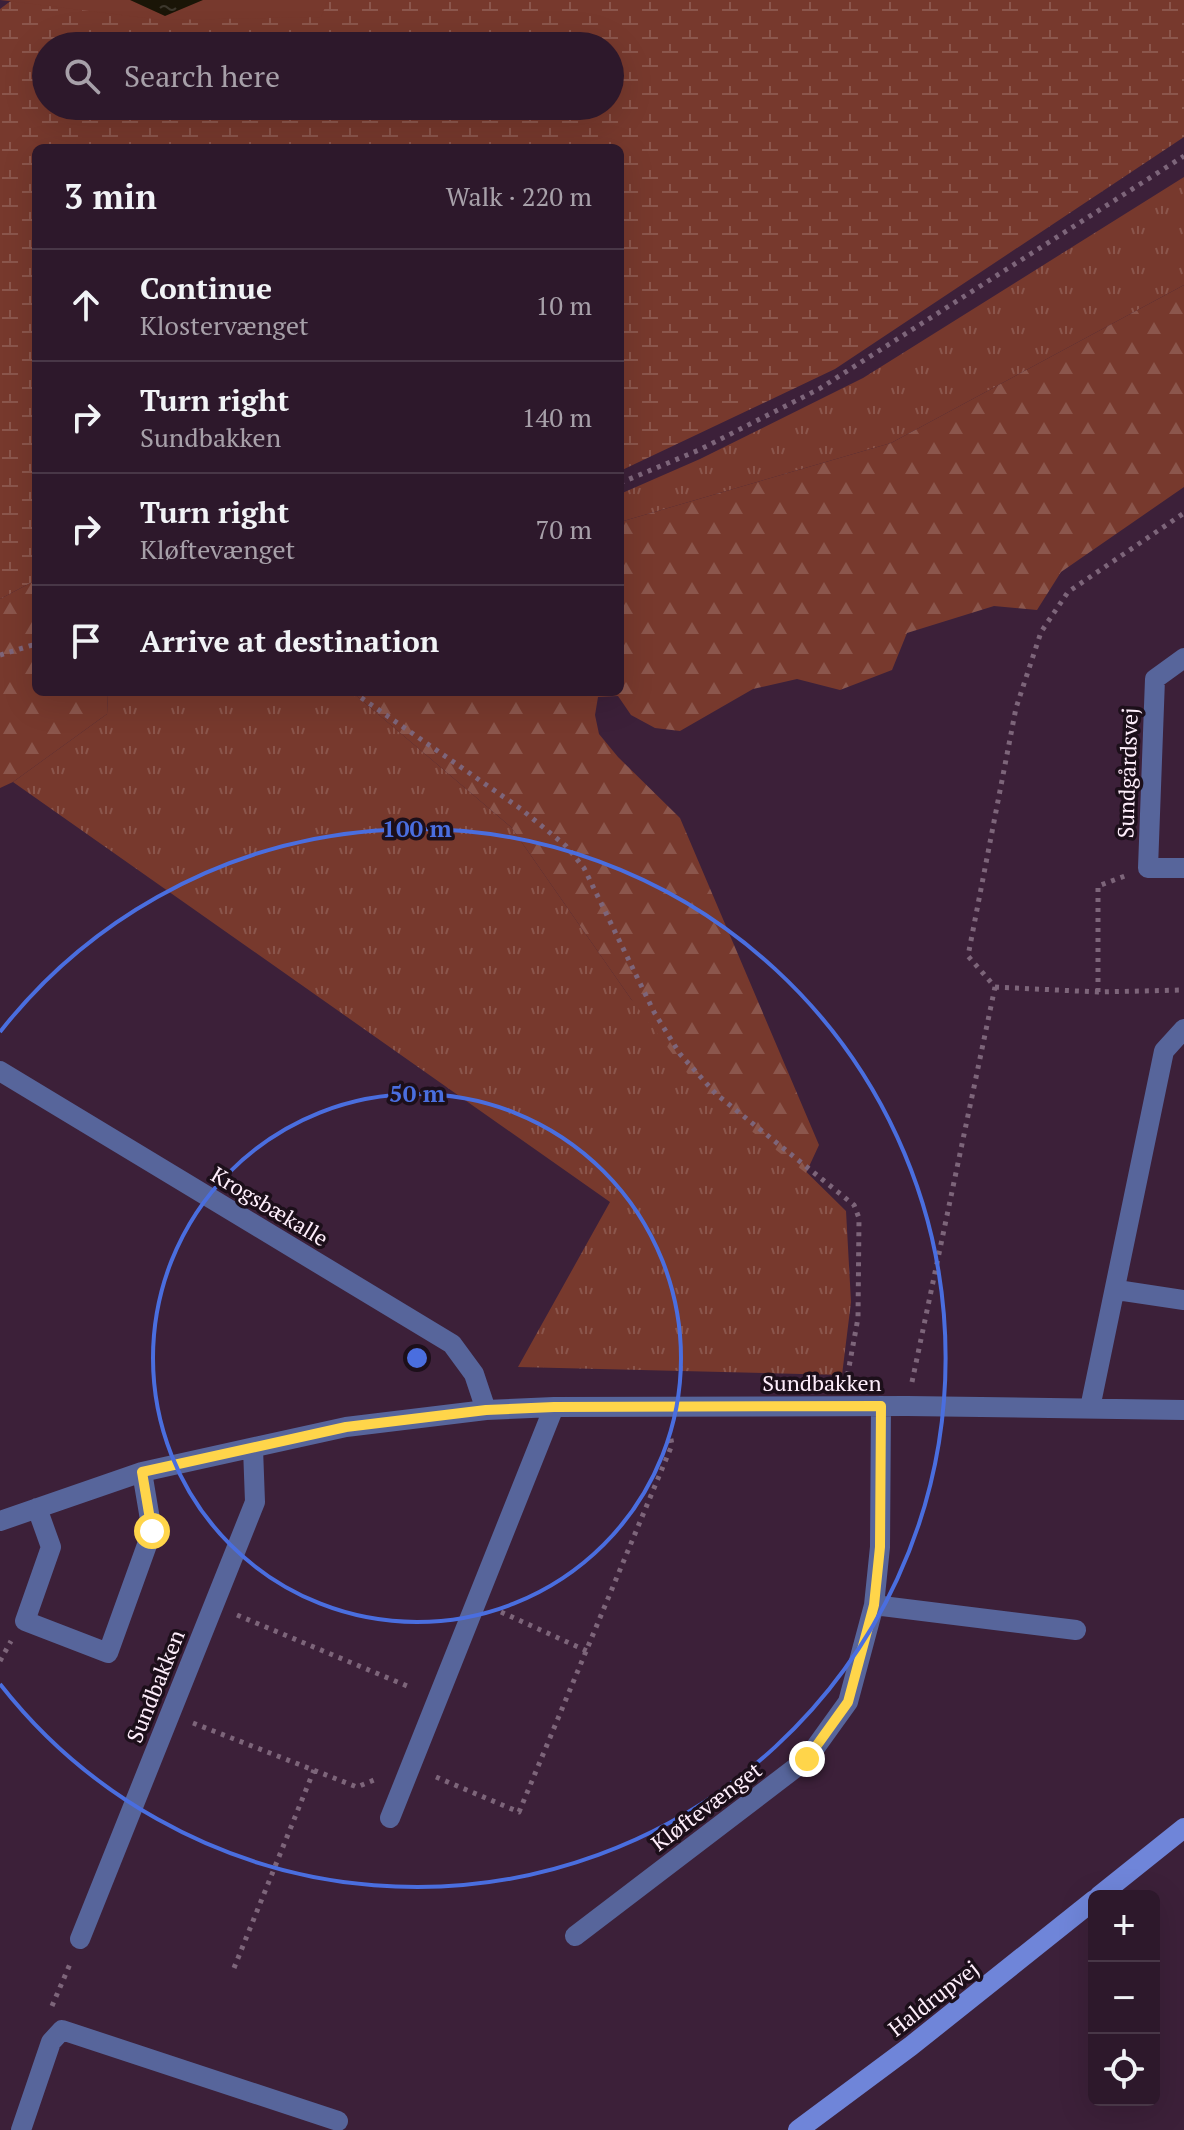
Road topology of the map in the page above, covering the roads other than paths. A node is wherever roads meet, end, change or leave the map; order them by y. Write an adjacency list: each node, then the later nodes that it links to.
1 (1184, 658): 2 (street, Sundgårdsvej)
2 (1184, 868)
3 (1184, 1029): 5 (street)
4 (0, 1071): 10 (street, Krogsbækalle)
5 (1117, 1290): 6 (street); 9 (street)
6 (1184, 1300)
7 (881, 1406): 8 (street, Sundbakken); 9 (street, Sundbakken); 16 (street, Kløftevænget)
8 (554, 1407): 10 (street, Sundbakken); 18 (street)
9 (1090, 1408): 11 (street, Sundbakken)
10 (486, 1410): 12 (street, Sundbakken)
11 (1184, 1410)
12 (253, 1448): 13 (street, Sundbakken); 23 (street, Sundbakken)
13 (142, 1472): 14 (street, Sundbakken); 14 (street)
14 (37, 1508): 15 (street, Sundbakken)
15 (0, 1521)
16 (874, 1605): 17 (street); 22 (street, Kløftevænget)
17 (1076, 1630)
18 (390, 1818)
19 (1184, 1828): 20 (main road)
20 (1106, 1890)
21 (1088, 1905): 26 (main road, Haldrupvej)
22 (575, 1936)
23 (80, 1939)
24 (338, 2121): 25 (street)
25 (21, 2130)
26 (798, 2130)

